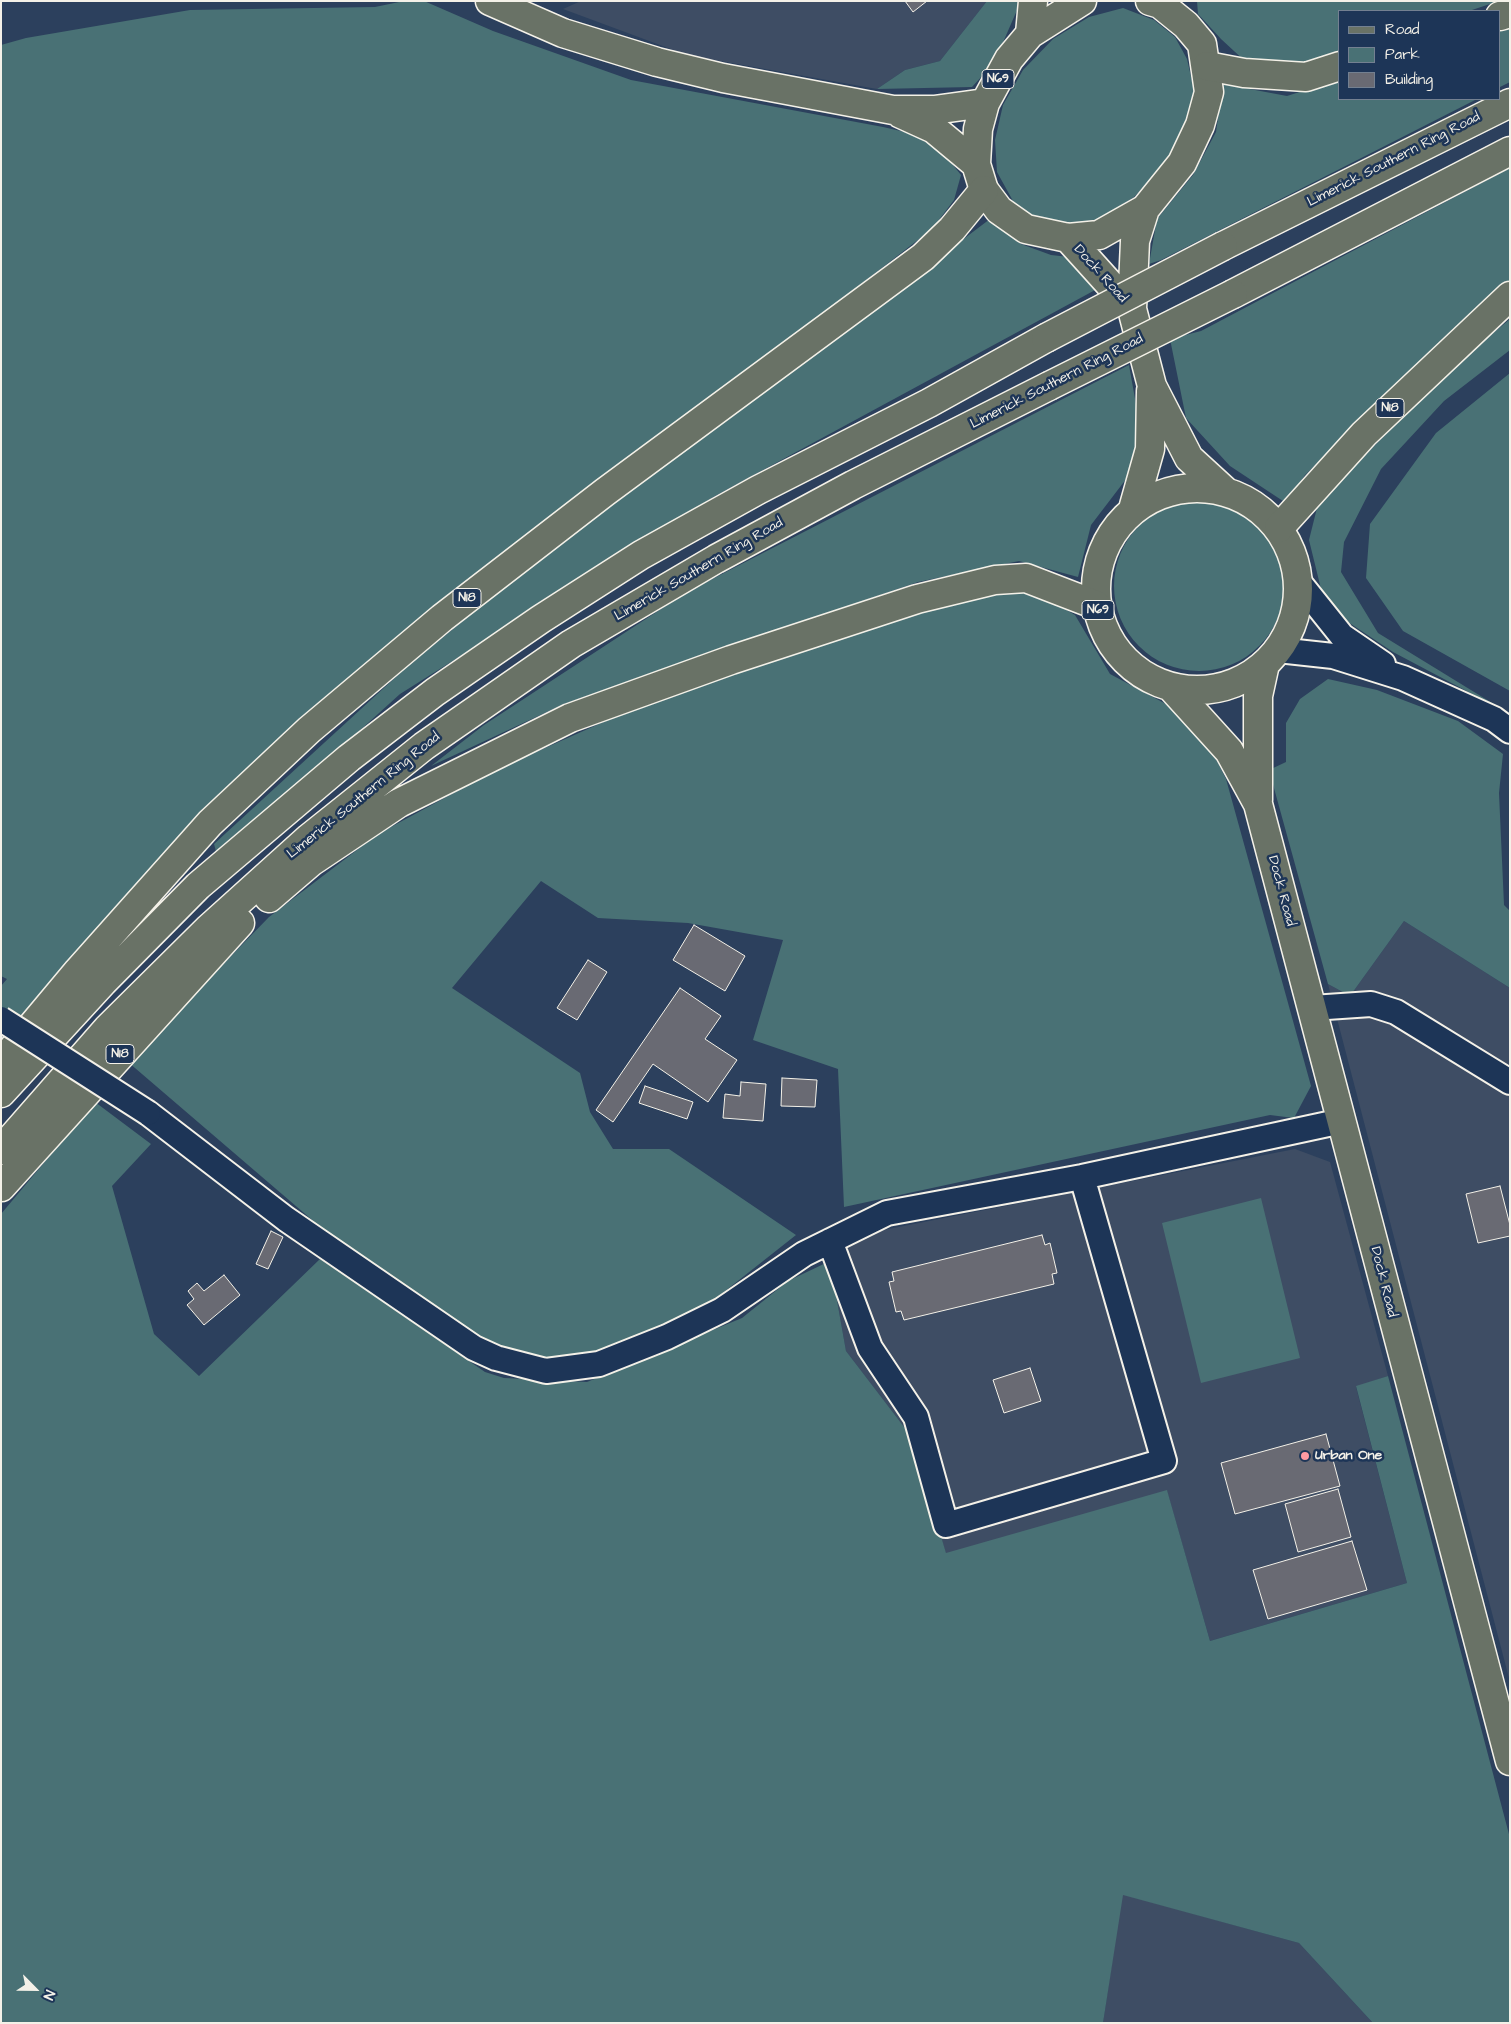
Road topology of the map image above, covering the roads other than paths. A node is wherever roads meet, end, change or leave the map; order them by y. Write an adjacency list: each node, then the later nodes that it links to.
1 (490, 1): 10 (main road)
2 (1033, 1): 5 (main road)
3 (1082, 1): 5 (main road, N69)
4 (1157, 2): 6 (main road, N69)
5 (1030, 34): 9 (main road, N69)
6 (1207, 66): 7 (main road); 14 (main road, N69)
7 (1338, 67)
8 (1510, 102): 34 (main road, Limerick Southern Ring Road, bridge)
9 (985, 103): 10 (main road); 12 (main road, N69)
10 (892, 110): 12 (main road)
11 (1510, 151): 35 (main road, Limerick Southern Ring Road / N18, bridge)
12 (976, 164): 13 (main road, N69)
13 (984, 190): 15 (main road, N69); 32 (main road, N18)
14 (1145, 209): 15 (main road, N69); 17 (main road, Dock Road / N69)
15 (1068, 238): 17 (main road, Dock Road / N69)
16 (1510, 296): 21 (main road, N18)
17 (1132, 309): 18 (main road, Dock Road / N69)
18 (1152, 386): 19 (main road, Dock Road / N69); 20 (main road, Dock Road / N69)
19 (1225, 491): 20 (main road, N69); 21 (main road, N69)
20 (1133, 510): 23 (main road, N69)
21 (1279, 528): 22 (main road, N69)
22 (1298, 581): 24 (main road, N69); 25 (street)
23 (1096, 605): 26 (main road, N69); 29 (main road, N18)
24 (1272, 657): 25 (street); 26 (main road, N69); 28 (main road, Dock Road)
25 (1403, 678): 27 (street)
26 (1171, 687): 28 (main road, Dock Road)
27 (1510, 731)
28 (1258, 804): 30 (main road, Dock Road)
29 (241, 922): 35 (main road, N18); 39 (main road, N18)
30 (1312, 1008): 33 (street); 36 (main road, Dock Road)
31 (1, 1019): 40 (street, bridge)
32 (1, 1062)
33 (1510, 1082)
34 (1, 1092)
35 (28, 1117): 37 (main road, Limerick Southern Ring Road / N18)
36 (1342, 1121): 38 (street); 41 (main road, Dock Road)
37 (1, 1150)
38 (1082, 1177): 40 (street); 40 (street)
39 (1, 1187)
40 (830, 1241)
41 (1510, 1761)

